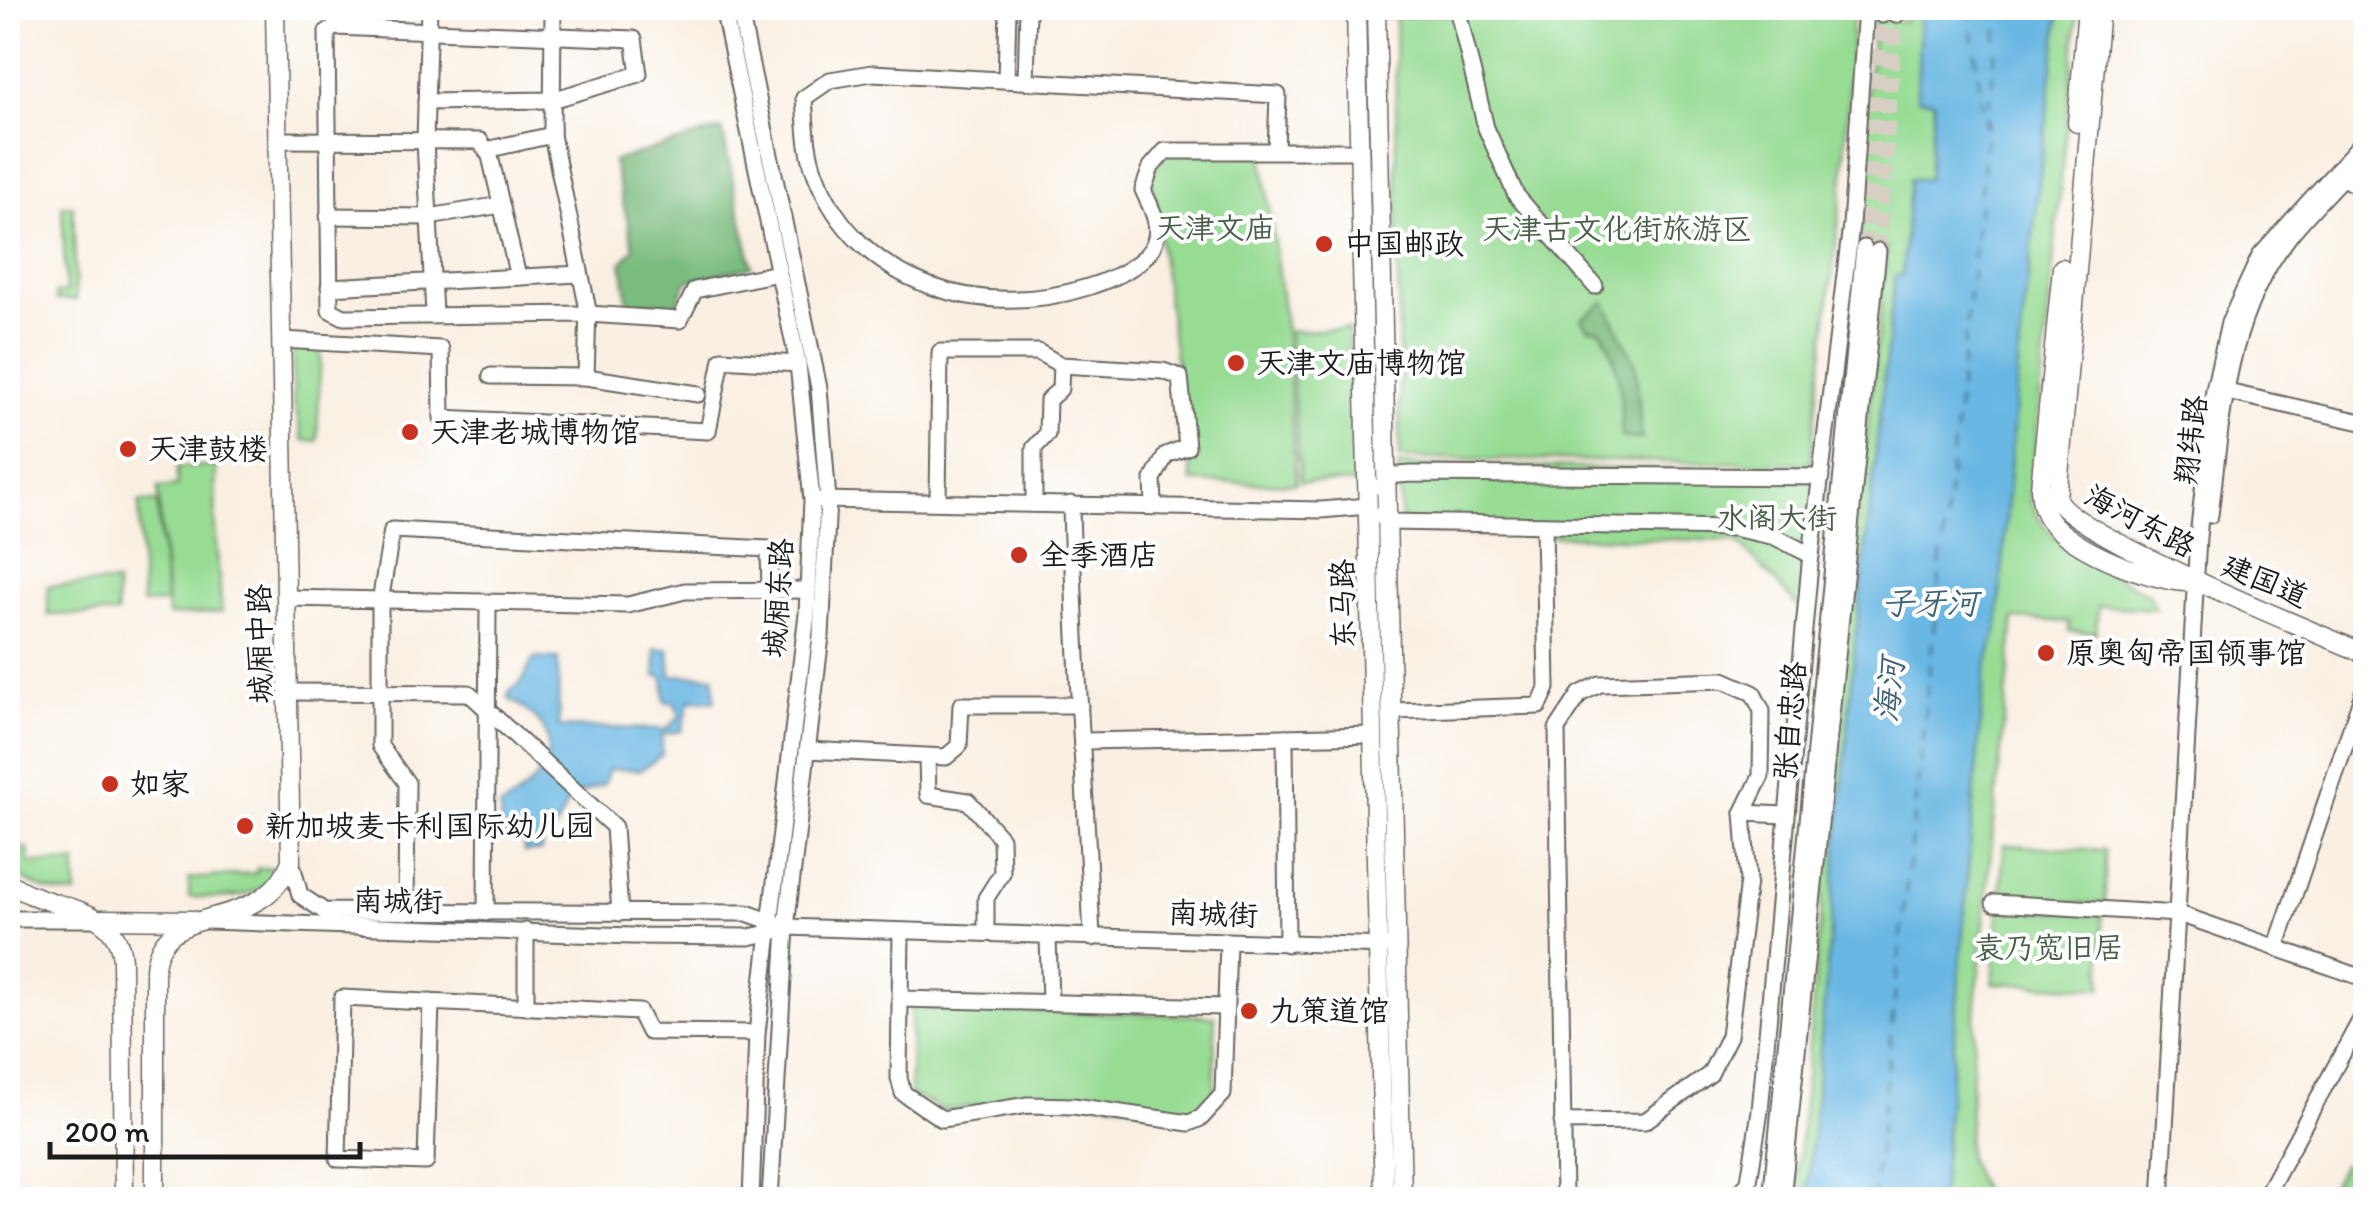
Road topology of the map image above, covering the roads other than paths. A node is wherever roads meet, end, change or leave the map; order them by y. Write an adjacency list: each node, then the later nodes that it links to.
1 (430, 8): 14 (street)
2 (555, 8): 15 (street)
3 (723, 8): 34 (street, 城厢东路)
4 (739, 8): 52 (street, 城厢东路)
5 (1008, 8): 16 (street)
6 (1028, 8): 17 (street)
7 (1237, 8): 8 (street)
8 (1368, 8): 9 (street); 27 (main road, 东马路); 50 (main road, 东马路)
9 (1457, 8): 38 (street)
10 (2088, 8): 61 (main road, 海河东路)
11 (2100, 8): 61 (main road, 海河东路)
12 (1885, 11): 51 (street)
13 (278, 12): 22 (main road, 城厢中路)
14 (429, 30): 15 (street); 19 (street); 23 (street)
15 (555, 35): 18 (street); 18 (street)
16 (1006, 80): 17 (street); 26 (street)
17 (1026, 81): 26 (street)
18 (553, 100): 19 (street); 20 (street)
19 (426, 102): 24 (street)
20 (552, 135): 25 (street); 35 (street)
21 (2366, 138): 29 (street, 翔纬路)
22 (279, 140): 23 (street); 42 (main road, 城厢中路)
23 (326, 140): 24 (street); 32 (street)
24 (425, 141): 25 (street); 33 (street)
25 (486, 150): 31 (street)
26 (1276, 150): 27 (street)
27 (1359, 151): 57 (main road, 东马路)
28 (2366, 153): 29 (street, 翔纬路)
29 (2337, 175): 30 (street); 47 (street, 翔纬路)
30 (2366, 191)
31 (502, 205): 33 (street); 36 (street)
32 (328, 216): 33 (street); 39 (street)
33 (429, 217): 37 (street)
34 (778, 273): 41 (street); 43 (street, 城厢东路)
35 (580, 274): 36 (street); 41 (street)
36 (518, 277): 37 (street)
37 (432, 284): 39 (street); 40 (street)
38 (1595, 286)
39 (329, 287): 40 (street)
40 (434, 314): 41 (street)
41 (588, 314): 46 (street)
42 (282, 340): 43 (street); 64 (main road, 城厢中路)
43 (798, 364): 52 (street, 城厢东路)
44 (1061, 365): 53 (street); 54 (street); 56 (street)
45 (491, 376): 46 (street)
46 (586, 378): 48 (street)
47 (2220, 391): 49 (street); 61 (street, 翔纬路)
48 (698, 394)
49 (2366, 423)
50 (1388, 476): 51 (street); 57 (street); 58 (main road, 东马路)
51 (1821, 477): 60 (street)
52 (820, 500): 53 (street); 62 (street, 城厢东路); 77 (street, 城厢东路)
53 (938, 501): 54 (street)
54 (1034, 504): 55 (street)
55 (1071, 504): 56 (street); 71 (street)
56 (1154, 506): 57 (street)
57 (1368, 506): 58 (street); 74 (main road, 东马路)
58 (1388, 522): 59 (street); 73 (main road, 东马路)
59 (1544, 525): 60 (street); 73 (street)
60 (1810, 555): 80 (street)
61 (2198, 582): 67 (main road, 建国道); 87 (street, 翔纬路)
62 (808, 590): 63 (street); 92 (street, 城厢东路)
63 (770, 591): 65 (street); 66 (street)
64 (287, 598): 65 (street); 69 (main road, 城厢中路)
65 (380, 602): 66 (street); 70 (street)
66 (488, 606): 72 (street)
67 (2366, 654)
68 (2366, 684): 102 (street)
69 (288, 692): 70 (street); 81 (main road, 城厢中路)
70 (378, 692): 72 (street); 84 (street)
71 (1080, 705): 76 (street); 78 (street)
72 (486, 709): 85 (street); 86 (street)
73 (1394, 711): 101 (main road, 东马路)
74 (1374, 735): 75 (street); 100 (main road, 东马路)
75 (1284, 736): 76 (street); 99 (street)
76 (1084, 741): 97 (street)
77 (807, 750): 78 (street); 91 (street, 城厢东路)
78 (927, 756): 95 (street)
79 (1742, 813): 80 (street); 111 (street); 111 (street)
80 (1785, 815): 119 (street)
81 (291, 861): 84 (street, 南城街); 90 (main road)
82 (8, 881): 89 (main road)
83 (1994, 904): 87 (street)
84 (406, 912): 86 (street, 南城街)
85 (620, 912): 86 (street, 南城街); 92 (street, 南城街)
86 (486, 913)
87 (2178, 914): 102 (street); 122 (street, 翔纬路)
88 (8, 919): 89 (street, 南城街)
89 (102, 919): 90 (main road, 南城街); 112 (main road)
90 (200, 920): 93 (street, 南城街); 113 (main road)
91 (786, 926): 92 (street, 南城街); 94 (street, 南城街); 115 (street, 城厢东路)
92 (768, 927): 93 (street, 南城街); 110 (street, 城厢东路)
93 (526, 931): 107 (street)
94 (901, 931): 95 (street, 南城街); 104 (street)
95 (986, 932): 96 (street, 南城街)
96 (1048, 936): 97 (street, 南城街); 106 (street)
97 (1092, 938): 98 (street, 南城街)
98 (1228, 942): 99 (street, 南城街); 108 (street)
99 (1287, 944): 100 (street, 南城街)
100 (1377, 946): 101 (street, 南城街); 116 (main road, 东马路)
101 (1398, 946): 117 (main road, 东马路)
102 (2276, 948): 103 (street)
103 (2366, 980)
104 (900, 999): 106 (street); 108 (street)
105 (431, 1002): 105 (street); 107 (street)
106 (1050, 1002): 108 (street)
107 (526, 1007): 110 (street)
108 (1225, 1007)
109 (2366, 1010): 123 (street)
110 (757, 1033): 114 (street, 城厢东路)
111 (1562, 1122): 118 (street)
112 (124, 1200)
113 (155, 1200)
114 (751, 1200)
115 (770, 1200)
116 (1384, 1200)
117 (1402, 1200)
118 (1564, 1200)
119 (1736, 1200)
120 (1771, 1200): 121 (street, 张自忠路)
121 (1782, 1200)
122 (2161, 1200)
123 (2263, 1200)

